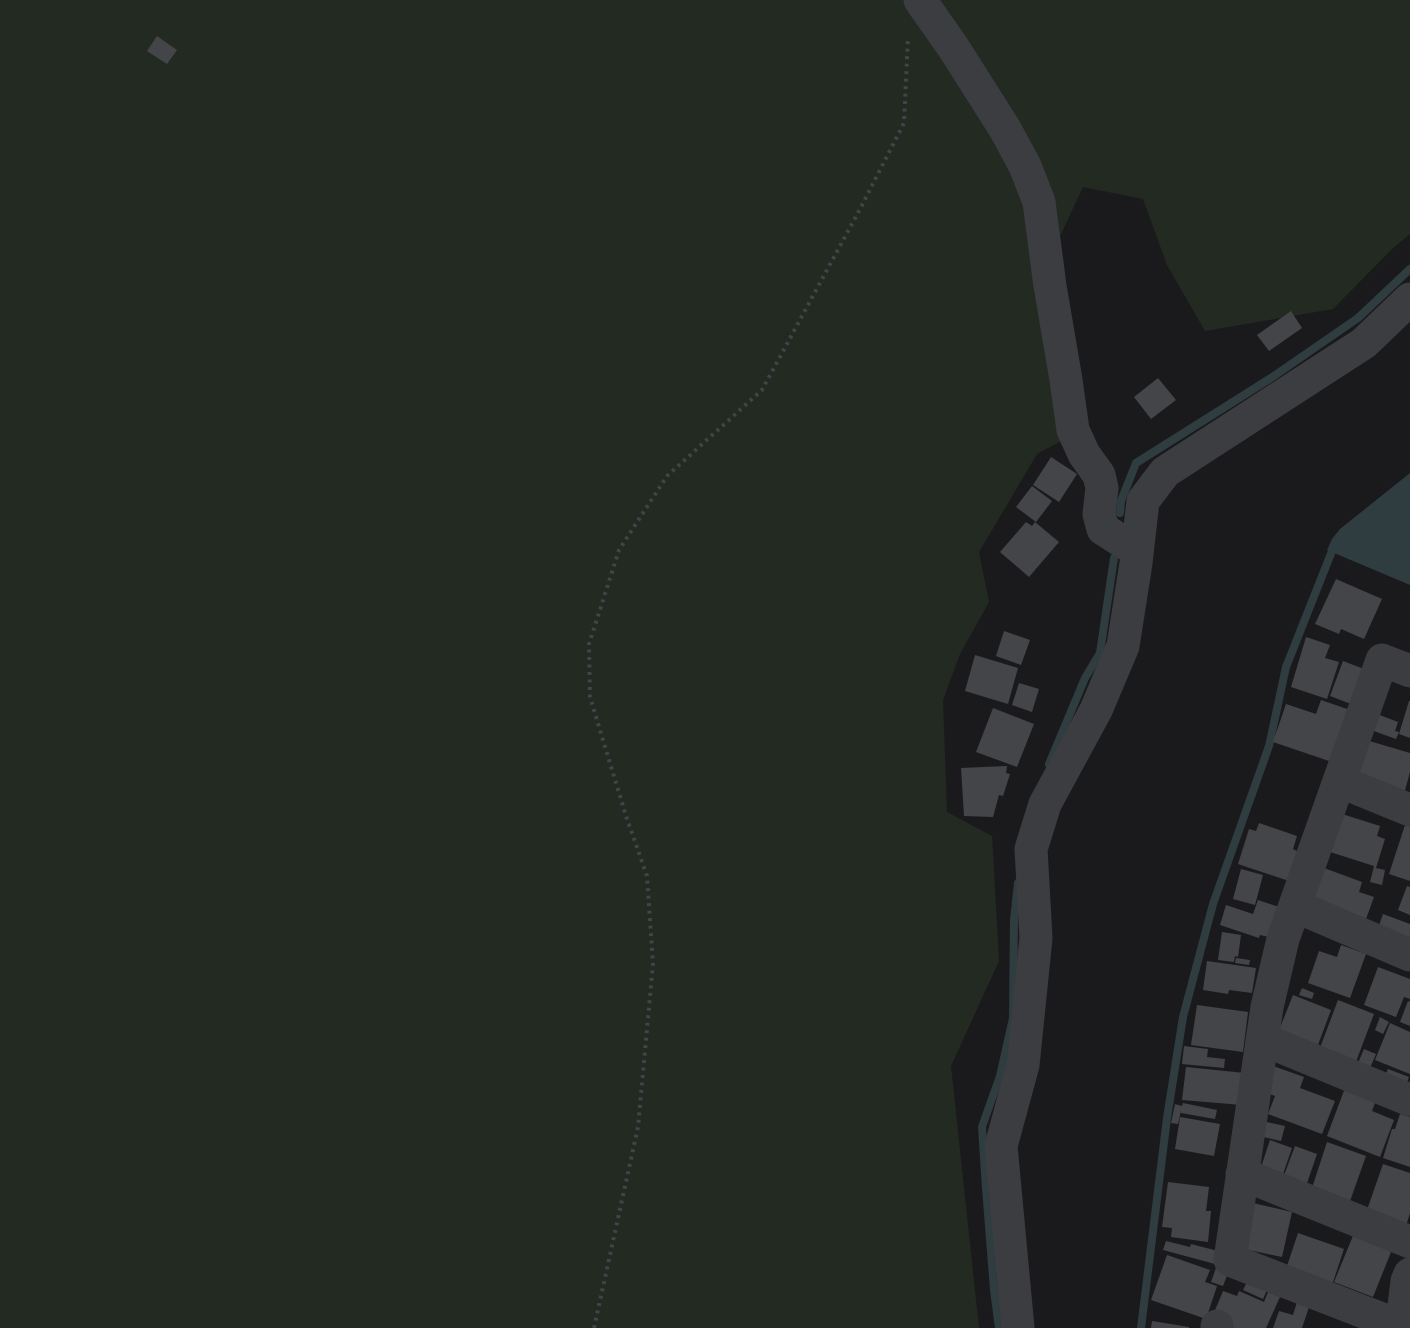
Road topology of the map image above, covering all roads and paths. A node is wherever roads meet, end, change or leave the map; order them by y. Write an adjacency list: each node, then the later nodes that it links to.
1 (920, 0): 4 (street)
2 (908, 33): 15 (path)
3 (1410, 300): 4 (street)
4 (1137, 551): 16 (street)
5 (1410, 670): 6 (street)
6 (1339, 781): 7 (street); 8 (street)
7 (1410, 810)
8 (1295, 906): 9 (street); 10 (street)
9 (1410, 955)
10 (1262, 1040): 11 (street); 12 (street)
11 (1410, 1101)
12 (1242, 1174): 13 (street); 17 (street)
13 (1410, 1242)
14 (1410, 1274): 17 (street)
15 (594, 1328)
16 (1018, 1328)
17 (1406, 1328)

